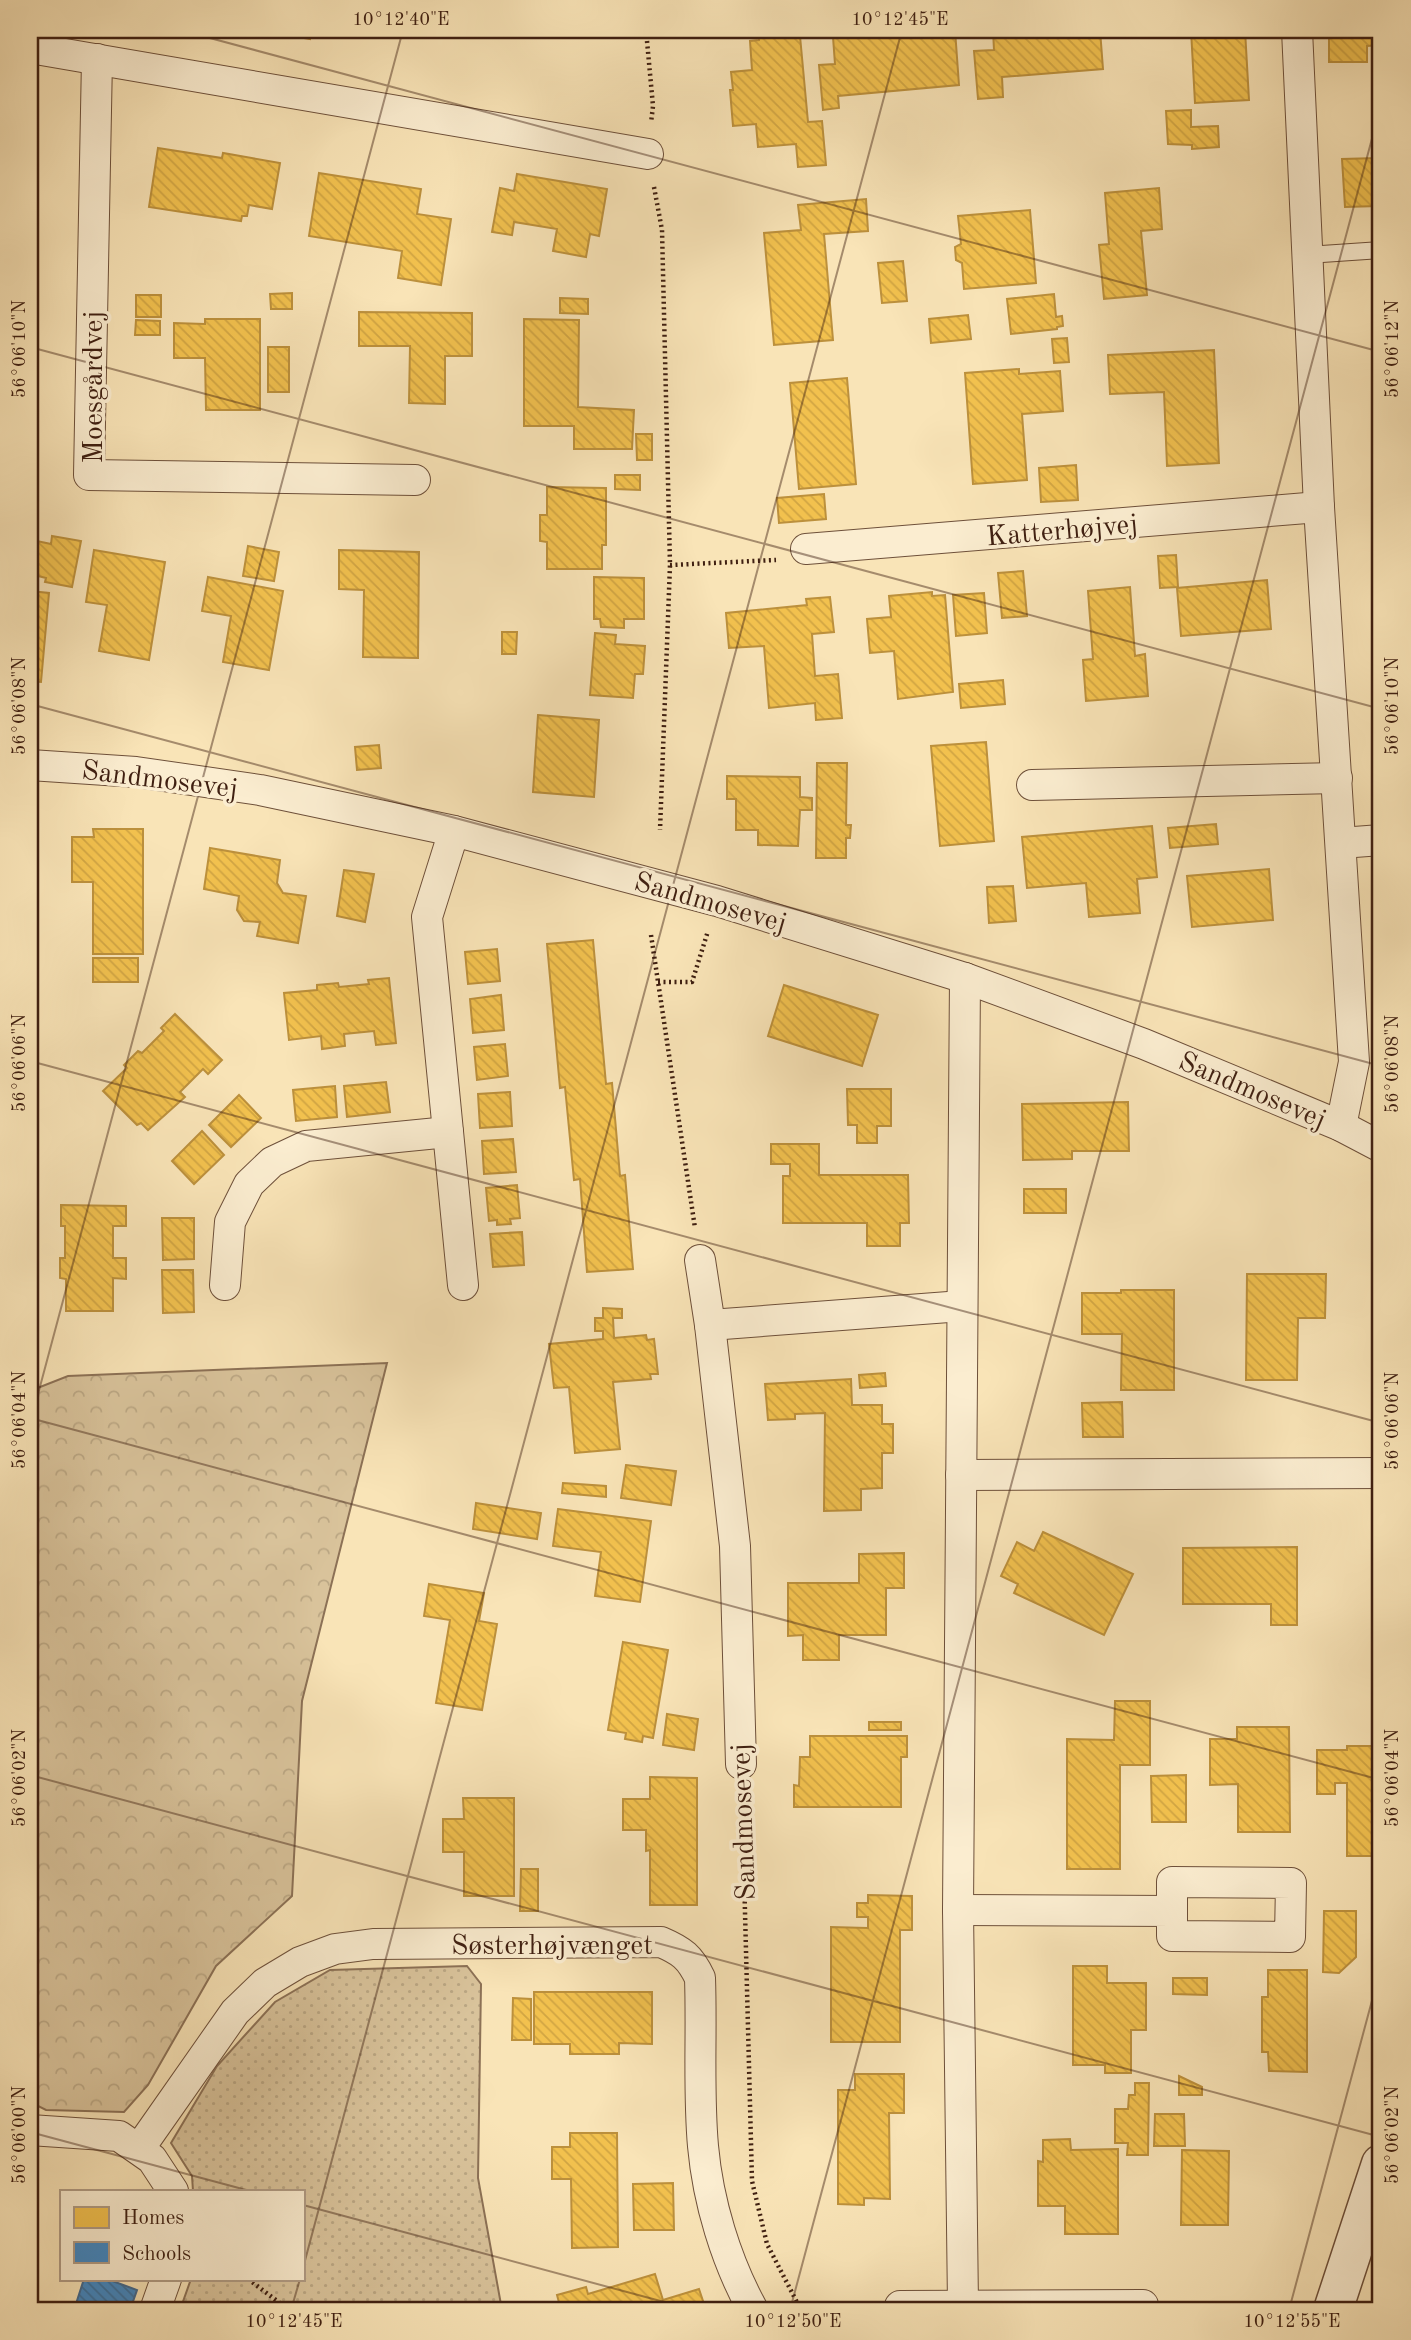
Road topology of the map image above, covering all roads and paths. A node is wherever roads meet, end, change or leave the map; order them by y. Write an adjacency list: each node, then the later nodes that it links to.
1 (646, 30): 5 (path)
2 (1297, 30): 7 (street)
3 (30, 48): 4 (street)
4 (97, 58): 5 (street); 8 (street, Moesgårdvej)
5 (648, 154): 11 (path)
6 (1381, 250): 7 (lane)
7 (1307, 255): 9 (street)
8 (415, 480)
9 (1319, 508): 10 (street, Katterhøjvej); 13 (street)
10 (806, 549): 11 (path)
11 (670, 565): 15 (path)
12 (30, 765): 16 (street, Sandmosevej)
13 (1337, 778): 14 (street); 18 (street)
14 (1032, 785)
15 (660, 830)
16 (454, 831): 19 (street, Sandmosevej); 24 (street)
17 (1381, 840): 18 (street)
18 (1341, 842): 23 (street)
19 (717, 901): 21 (street, Sandmosevej); 22 (path)
20 (651, 935): 22 (path)
21 (965, 978): 23 (street, Sandmosevej); 29 (street)
22 (658, 982): 26 (path)
23 (1340, 1126): 25 (street, Sandmosevej)
24 (448, 1132): 27 (street); 28 (street)
25 (1381, 1147)
26 (700, 1260): 30 (street, Sandmosevej)
27 (225, 1285)
28 (463, 1286)
29 (962, 1306): 30 (street); 32 (street)
30 (710, 1325): 33 (street, Sandmosevej)
31 (1381, 1473): 32 (street)
32 (961, 1475): 34 (street)
33 (741, 1764): 48 (path, Sandmosevej)
34 (958, 1910): 35 (street); 42 (street)
35 (1172, 1911)
36 (30, 2130): 37 (street)
37 (139, 2149): 39 (street); 47 (street, Søsterhøjvænget)
38 (1381, 2164): 49 (street)
39 (172, 2190)
40 (166, 2280): 45 (street)
41 (249, 2280): 46 (path)
42 (963, 2305): 43 (street); 44 (street)
43 (1143, 2305)
44 (900, 2306)
45 (155, 2310)
46 (289, 2310)
47 (753, 2310)
48 (801, 2310)
49 (1333, 2310)

